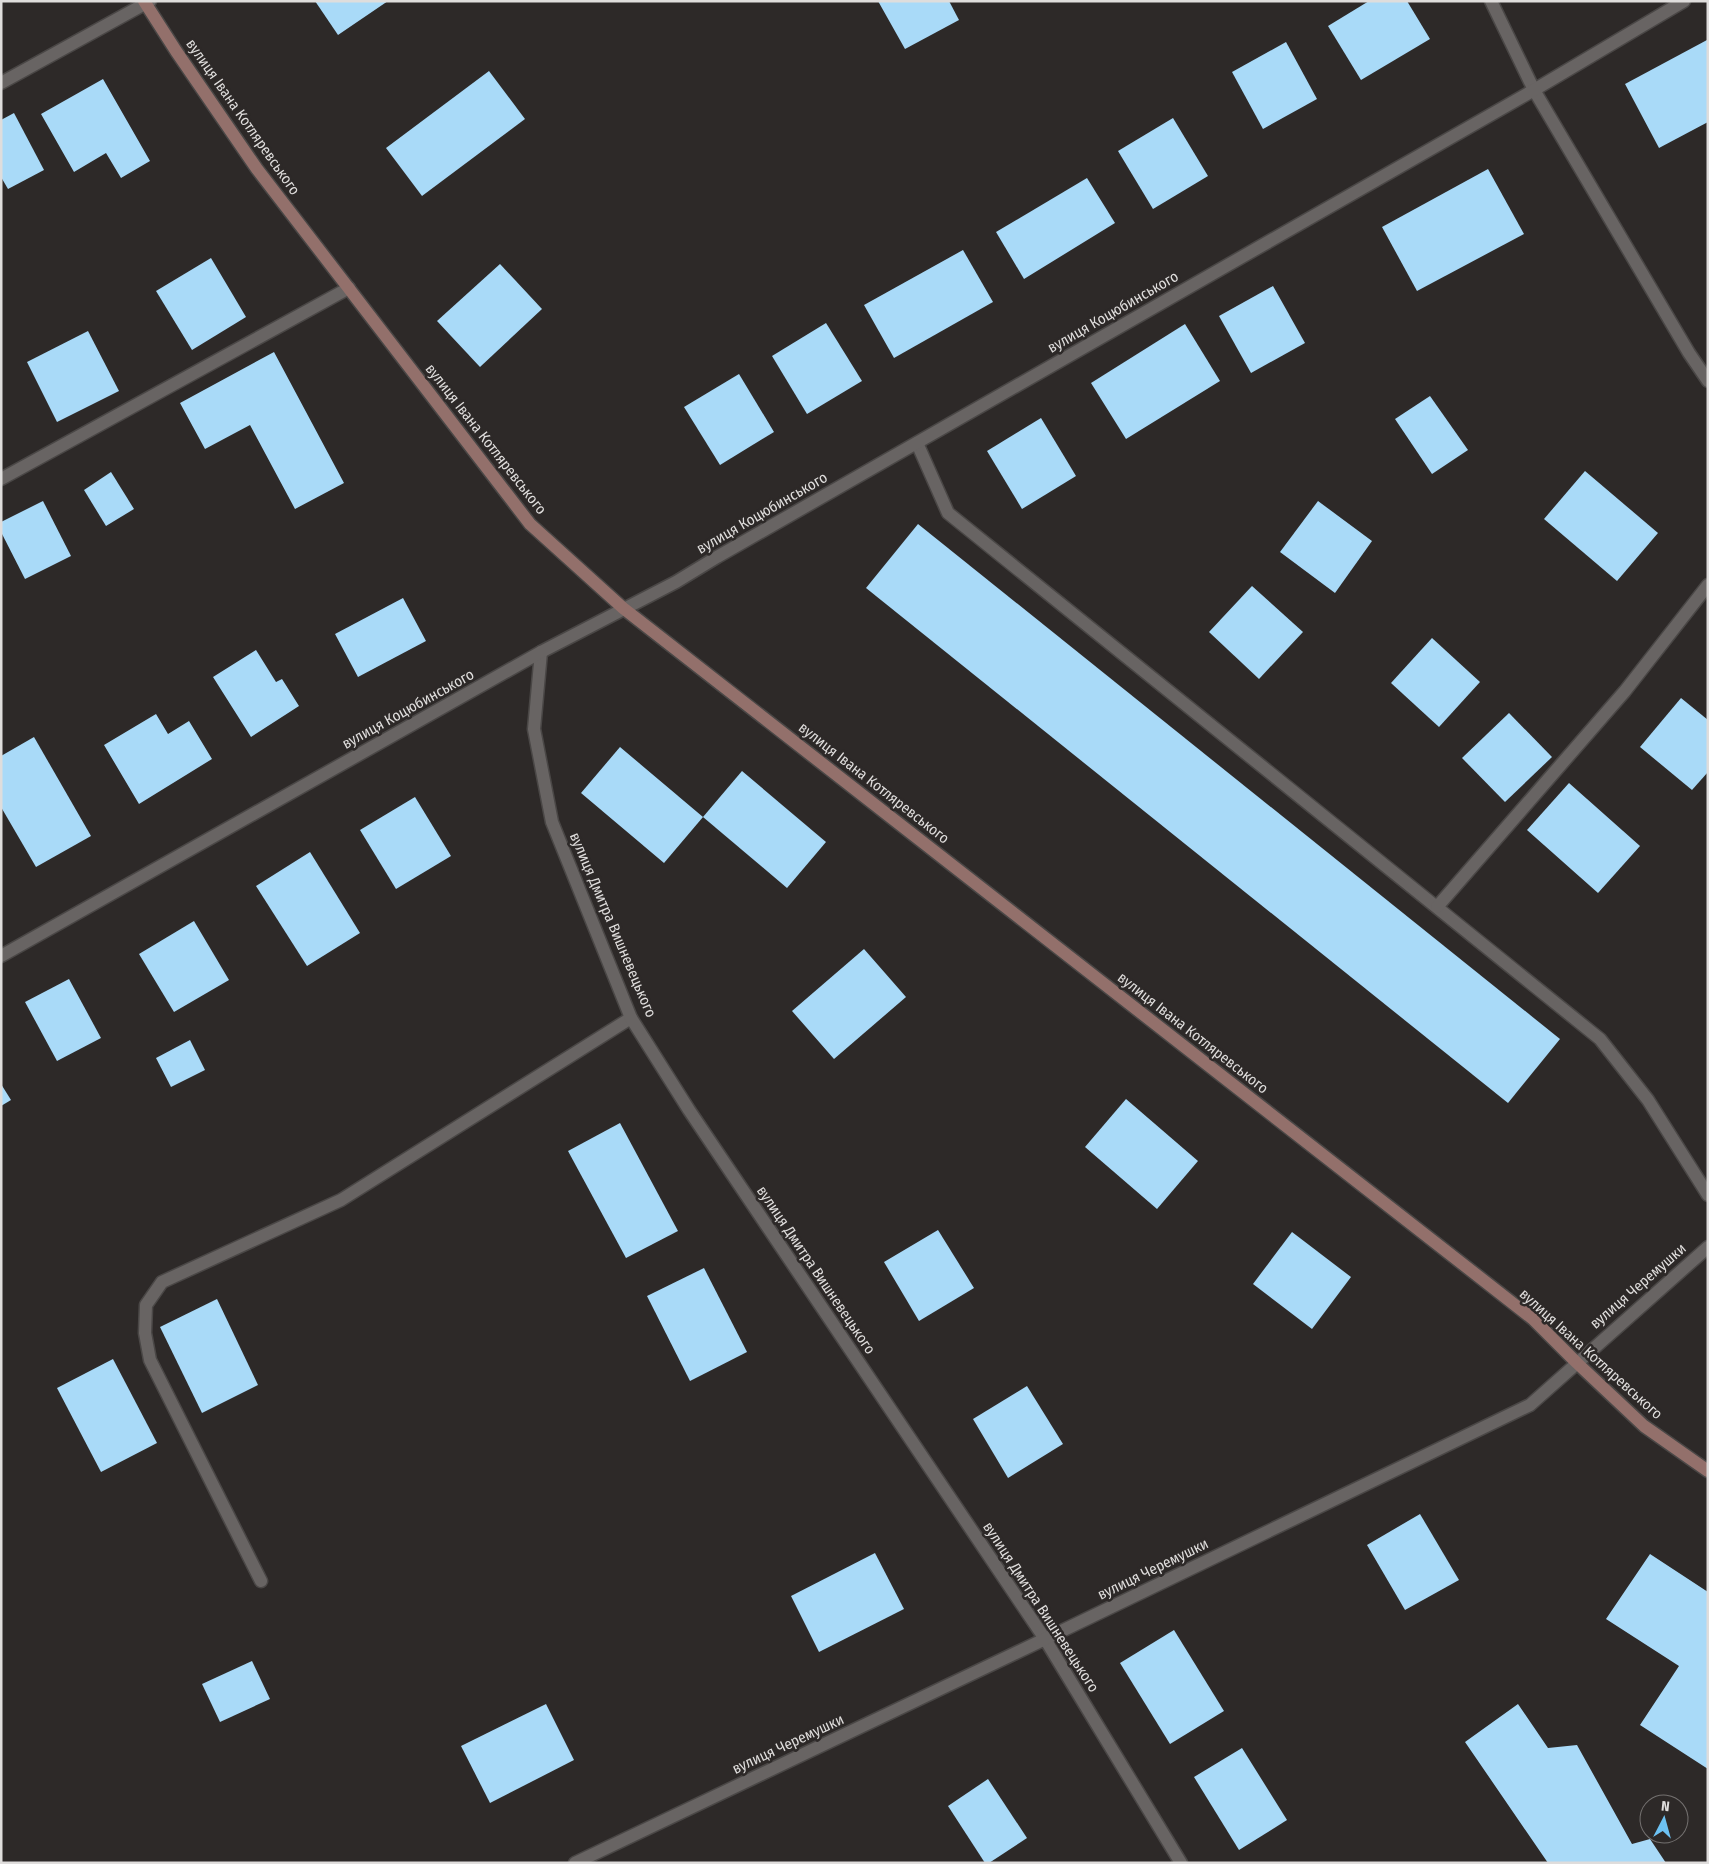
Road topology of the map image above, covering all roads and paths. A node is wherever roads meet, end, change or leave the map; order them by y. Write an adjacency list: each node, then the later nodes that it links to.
1 (1491, 1): 5 (street)
2 (1684, 1): 5 (street, вулиця Коцюбинського)
3 (147, 2): 4 (street); 6 (street, вулиця Івана Котляревського)
4 (1, 83)
5 (1534, 90): 7 (street); 8 (street, вулиця Коцюбинського)
6 (349, 288): 9 (street); 11 (street, вулиця Івана Котляревського)
7 (1708, 381)
8 (917, 443): 11 (street, вулиця Коцюбинського); 13 (street)
9 (1, 479)
10 (1708, 585): 13 (street)
11 (623, 608): 12 (street, вулиця Коцюбинського); 18 (street, вулиця Івана Котляревського)
12 (541, 652): 14 (street, вулиця Коцюбинського); 15 (street, вулиця Дмитра Вишневецького)
13 (1437, 907): 16 (street)
14 (1, 956)
15 (631, 1018): 20 (street); 21 (street, вулиця Дмитра Вишневецького)
16 (1708, 1194)
17 (1708, 1247): 18 (street, вулиця Черемушки)
18 (1577, 1363): 19 (street, вулиця Івана Котляревського); 21 (street, вулиця Черемушки)
19 (1708, 1471)
20 (261, 1581)
21 (1045, 1639): 22 (street, вулиця Черемушки); 23 (street, вулиця Дмитра Вишневецького)
22 (575, 1863)
23 (1181, 1863)

